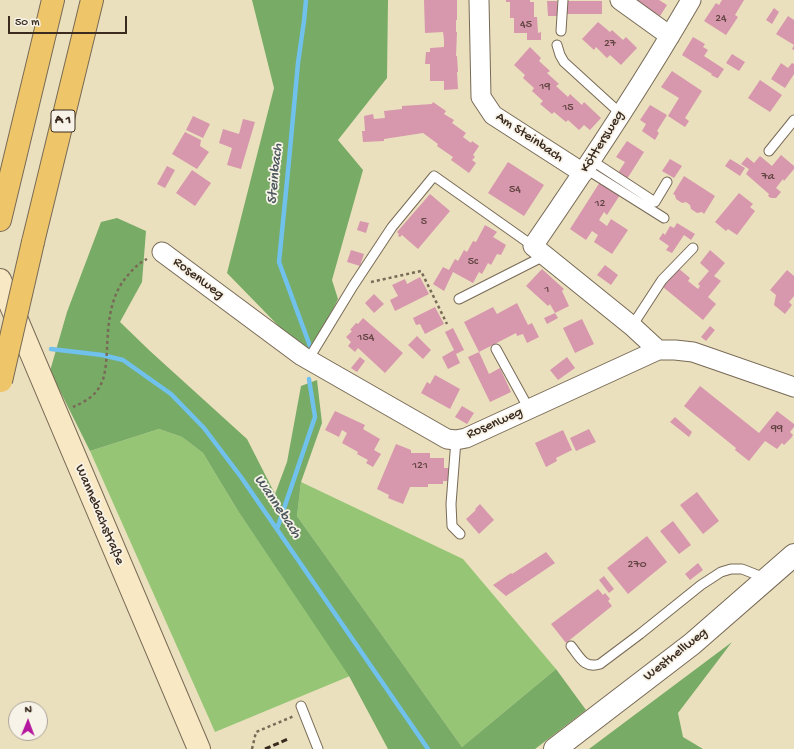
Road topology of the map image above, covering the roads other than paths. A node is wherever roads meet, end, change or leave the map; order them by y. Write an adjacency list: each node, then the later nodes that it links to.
1 (53, 0): 16 (highway)
2 (92, 0): 26 (highway, A 1, bridge)
3 (479, 0): 13 (street, Am Steinbach)
4 (563, 0): 7 (lane)
5 (620, 0): 8 (street)
6 (690, 0): 8 (street, Köttersweg)
7 (562, 31)
8 (670, 36): 10 (street, Köttersweg)
9 (557, 45): 10 (lane)
10 (621, 114): 13 (street, Köttersweg)
11 (794, 120): 12 (lane)
12 (769, 151)
13 (587, 168): 14 (lane); 15 (lane); 18 (street, Köttersweg)
14 (667, 182)
15 (664, 218)
16 (0, 220)
17 (693, 248): 22 (lane)
18 (539, 251): 21 (lane); 22 (street); 25 (lane)
19 (162, 252): 25 (street, Rosenweg)
20 (0, 280): 35 (main road, Wannebachstraße)
21 (459, 298)
22 (632, 326): 24 (street)
23 (496, 349): 28 (lane)
24 (658, 350): 27 (street, Rosenweg); 28 (street, Rosenweg)
25 (308, 360): 29 (street, Rosenweg)
26 (0, 382)
27 (794, 387)
28 (529, 409): 29 (street, Rosenweg)
29 (456, 440): 30 (lane)
30 (460, 534)
31 (794, 555): 32 (street, Westhellweg)
32 (767, 579): 33 (lane); 37 (street, Westhellweg)
33 (571, 646)
34 (302, 709): 36 (lane)
35 (199, 749)
36 (318, 749)
37 (555, 749)

